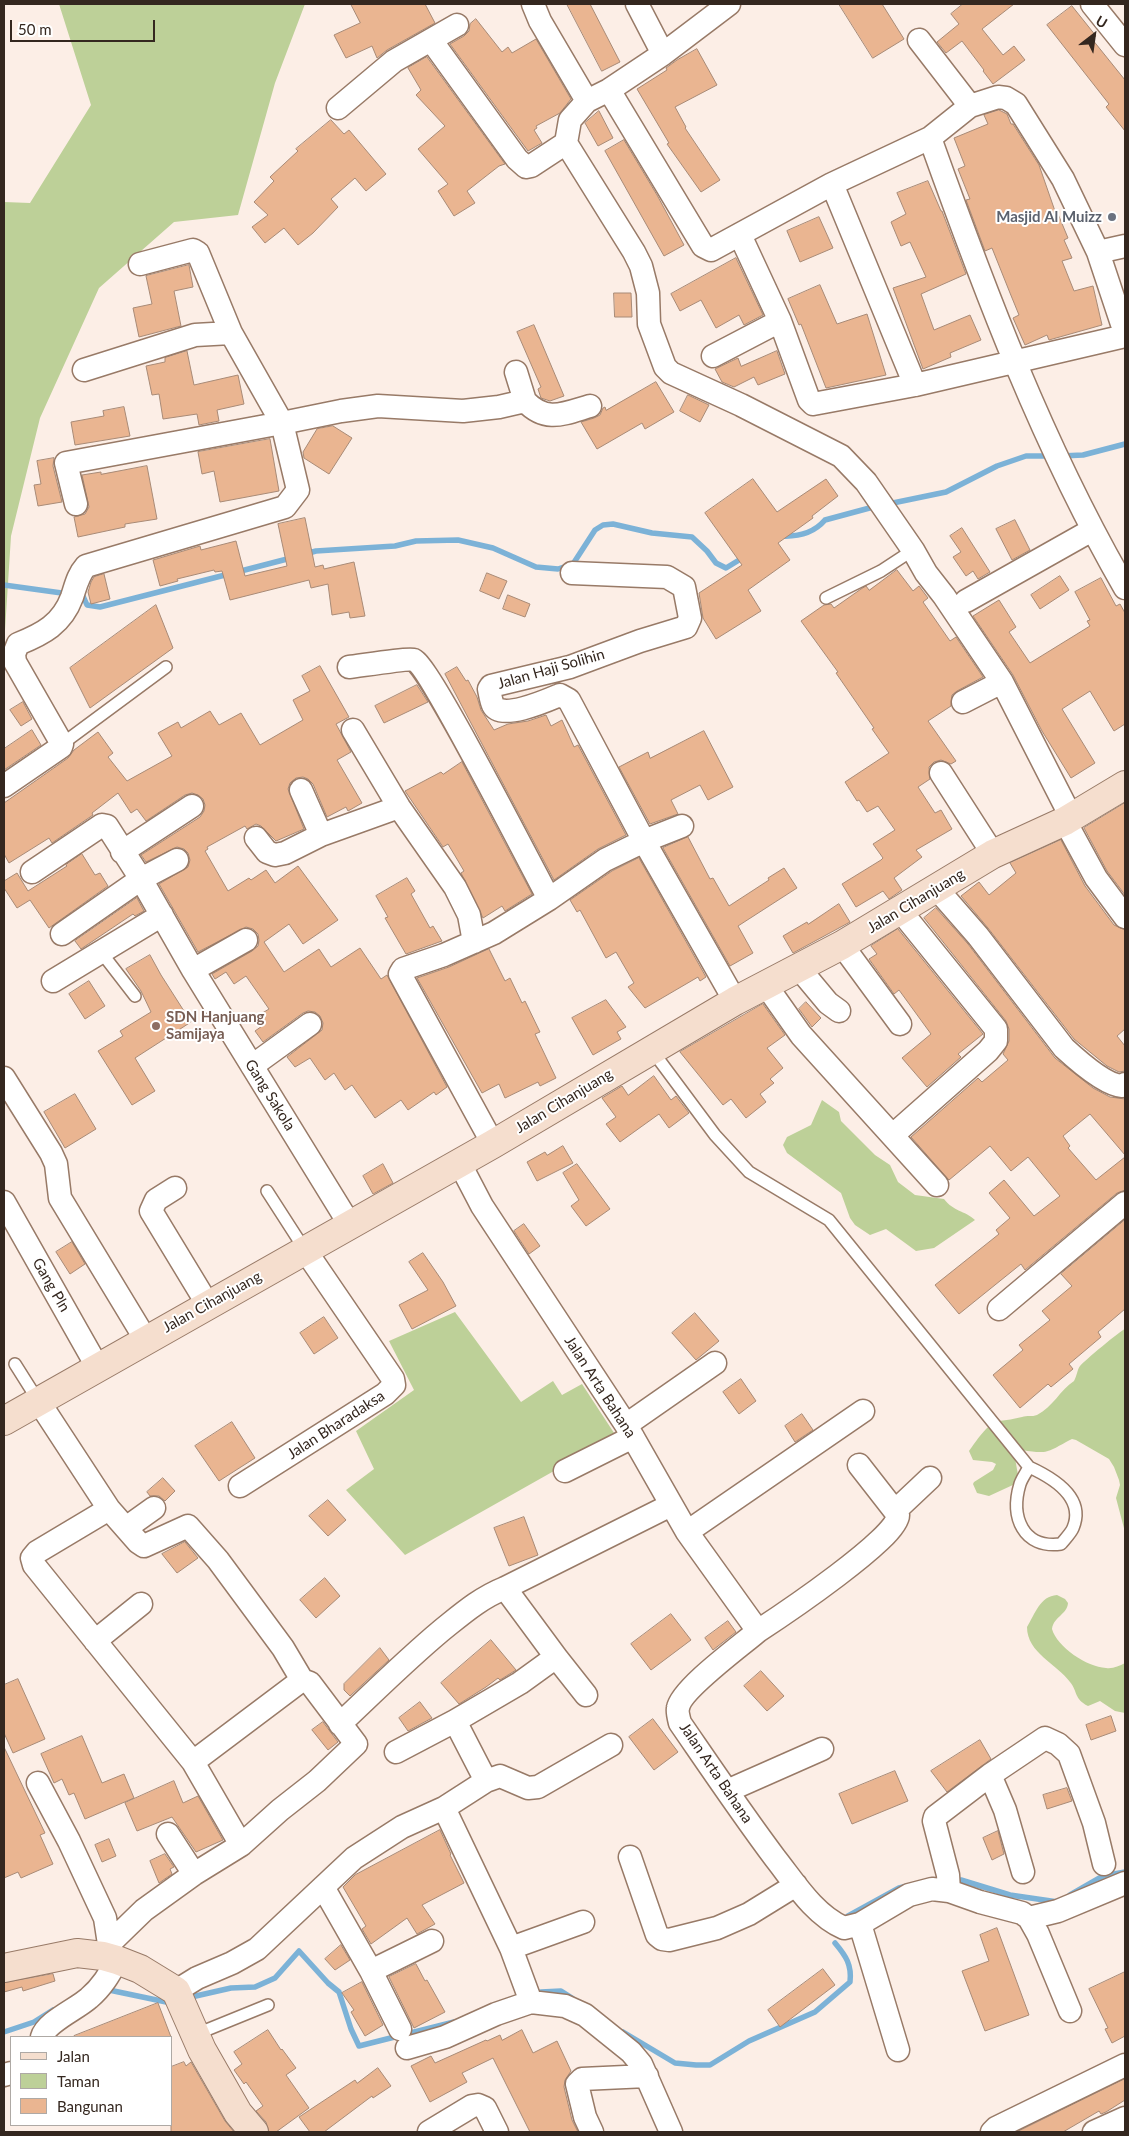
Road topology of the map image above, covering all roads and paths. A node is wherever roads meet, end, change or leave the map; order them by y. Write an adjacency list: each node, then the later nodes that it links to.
1 (533, 4): 11 (street)
2 (637, 4): 9 (street)
3 (1092, 4): 8 (street)
4 (723, 5): 9 (street)
5 (457, 25): 6 (street)
6 (431, 40): 13 (street); 15 (street)
7 (919, 40): 12 (street)
8 (1125, 45)
9 (664, 54): 10 (street)
10 (609, 90): 11 (street); 17 (street)
11 (587, 101): 15 (street)
12 (970, 106): 14 (street); 19 (street)
13 (338, 108)
14 (930, 138): 16 (street); 25 (street)
15 (566, 143): 34 (street)
16 (832, 184): 17 (street); 28 (street)
17 (740, 234): 21 (street)
18 (1125, 246): 19 (street)
19 (1098, 252): 23 (street)
20 (140, 264): 22 (street)
21 (780, 321): 24 (street); 28 (street)
22 (231, 333): 26 (street); 31 (street)
23 (1125, 335): 25 (street)
24 (713, 356)
25 (1014, 361): 28 (street); 33 (street)
26 (84, 370)
27 (516, 372): 29 (street)
28 (915, 385)
29 (525, 401): 30 (street); 31 (street)
30 (590, 406)
31 (282, 423): 32 (street); 44 (street)
32 (76, 504)
33 (1092, 530): 36 (street); 38 (street)
34 (913, 550): 37 (lane); 41 (street)
35 (572, 574): 55 (street, Jalan Haji Solihin)
36 (1125, 588)
37 (826, 598)
38 (966, 601)
39 (166, 667): 44 (lane)
40 (349, 667): 61 (street)
41 (1002, 682): 42 (street); 51 (street)
42 (963, 702)
43 (353, 730): 50 (street)
44 (62, 744): 47 (street)
45 (940, 773): 56 (street)
46 (1125, 785): 51 (main road, Jalan Cihanjuang)
47 (4, 786)
48 (301, 790): 53 (street)
49 (192, 806): 58 (street)
50 (399, 807): 53 (street); 67 (street)
51 (1068, 819): 56 (main road, Jalan Cihanjuang); 64 (street)
52 (682, 826): 55 (street)
53 (322, 835): 54 (street)
54 (256, 838)
55 (644, 841): 61 (street); 75 (street, Jalan Haji Solihin)
56 (993, 854): 60 (main road, Jalan Cihanjuang)
57 (176, 860): 58 (street)
58 (131, 864): 59 (street, Gang Sakola); 63 (street, Gang Sakola); 65 (street)
59 (32, 872)
60 (937, 889): 62 (main road, Jalan Cihanjuang); 81 (street)
61 (549, 899): 67 (street)
62 (899, 909): 68 (main road, Jalan Cihanjuang); 83 (street)
63 (162, 915): 69 (street); 71 (street, Gang Sakola)
64 (1125, 917)
65 (62, 934)
66 (246, 940): 71 (street)
67 (474, 942): 84 (street)
68 (842, 945): 70 (main road, Jalan Cihanjuang); 78 (street)
69 (101, 952): 72 (street); 74 (lane)
70 (798, 967): 73 (main road, Jalan Cihanjuang); 76 (street)
71 (193, 970): 80 (street, Gang Sakola)
72 (53, 981)
73 (765, 984): 75 (main road, Jalan Cihanjuang); 83 (street)
74 (135, 996)
75 (735, 1001): 79 (main road, Jalan Cihanjuang)
76 (839, 1011)
77 (310, 1024): 80 (street)
78 (900, 1024)
79 (651, 1049): 84 (main road, Jalan Cihanjuang); 104 (lane)
80 (252, 1066): 91 (street, Gang Sakola)
81 (1125, 1084)
82 (7, 1092): 95 (street)
83 (893, 1134): 86 (street)
84 (493, 1144): 85 (main road, Jalan Cihanjuang)
85 (459, 1162): 91 (main road, Jalan Cihanjuang); 102 (street, Jalan Arta Bahana)
86 (937, 1185)
87 (175, 1188): 93 (street)
88 (267, 1191): 92 (lane)
89 (4, 1202): 98 (street, Gang Pln)
90 (1125, 1203): 94 (street)
91 (350, 1225): 92 (main road, Jalan Cihanjuang)
92 (305, 1250): 93 (main road, Jalan Cihanjuang); 107 (street, Jalan Bharadaksa)
93 (208, 1304): 95 (main road, Jalan Cihanjuang)
94 (1000, 1308)
95 (146, 1340): 98 (main road, Jalan Cihanjuang)
96 (715, 1363): 102 (street)
97 (15, 1364): 99 (lane)
98 (98, 1368): 99 (main road, Jalan Cihanjuang)
99 (39, 1402): 101 (main road, Jalan Cihanjuang); 109 (street)
100 (863, 1411): 113 (street)
101 (4, 1420)
102 (630, 1431): 105 (street); 108 (street, Jalan Arta Bahana)
103 (859, 1465): 111 (street)
104 (1029, 1467): 104 (lane)
105 (564, 1471)
106 (930, 1478): 111 (street)
107 (240, 1486)
108 (671, 1505): 113 (street, Jalan Arta Bahana); 114 (street)
109 (109, 1508): 112 (street); 117 (street)
110 (154, 1508): 112 (street)
111 (895, 1511): 116 (street)
112 (126, 1528): 119 (street)
113 (687, 1532): 116 (street, Jalan Arta Bahana)
114 (505, 1588): 118 (street); 122 (street)
115 (141, 1604): 117 (street)
116 (758, 1631): 130 (street, Jalan Arta Bahana)
117 (95, 1641): 126 (street)
118 (556, 1657): 120 (street); 121 (street)
119 (302, 1680): 122 (street); 126 (street)
120 (586, 1696)
121 (455, 1721): 125 (street); 128 (street)
122 (340, 1724): 133 (street)
123 (611, 1745): 128 (street)
124 (822, 1749): 130 (street)
125 (396, 1752)
126 (193, 1762): 133 (street)
127 (990, 1775): 135 (street); 136 (street); 141 (street)
128 (486, 1781): 131 (street)
129 (38, 1783): 147 (street)
130 (727, 1791): 139 (street, Jalan Arta Bahana)
131 (444, 1808): 140 (street); 146 (street)
132 (168, 1834): 137 (street)
133 (241, 1845): 137 (street)
134 (630, 1856): 139 (street)
135 (1104, 1864)
136 (1023, 1872)
137 (194, 1874): 147 (street)
138 (1125, 1883): 142 (street)
139 (796, 1885): 144 (street, Jalan Arta Bahana)
140 (323, 1887): 149 (street); 150 (street)
141 (949, 1891): 142 (street, Jalan Arta Bahana); 144 (street, Jalan Arta Bahana)
142 (1029, 1918): 153 (street)
143 (583, 1922): 146 (street)
144 (860, 1924): 156 (street)
145 (432, 1941): 149 (street)
146 (511, 1948): 151 (street)
147 (110, 1953): 148 (main road); 150 (main road); 155 (street)
148 (4, 1968)
149 (371, 1971): 151 (street)
150 (179, 1998): 154 (main road)
151 (531, 2002): 158 (street)
152 (268, 2004): 154 (lane)
153 (1070, 2011)
154 (195, 2033): 160 (main road)
155 (43, 2036)
156 (898, 2050)
157 (1125, 2065): 165 (street)
158 (647, 2076): 163 (street); 164 (street)
159 (1125, 2118): 166 (street)
160 (254, 2132)
161 (429, 2132): 162 (street)
162 (497, 2132)
163 (592, 2132)
164 (671, 2132)
165 (992, 2132)
166 (1094, 2132)

